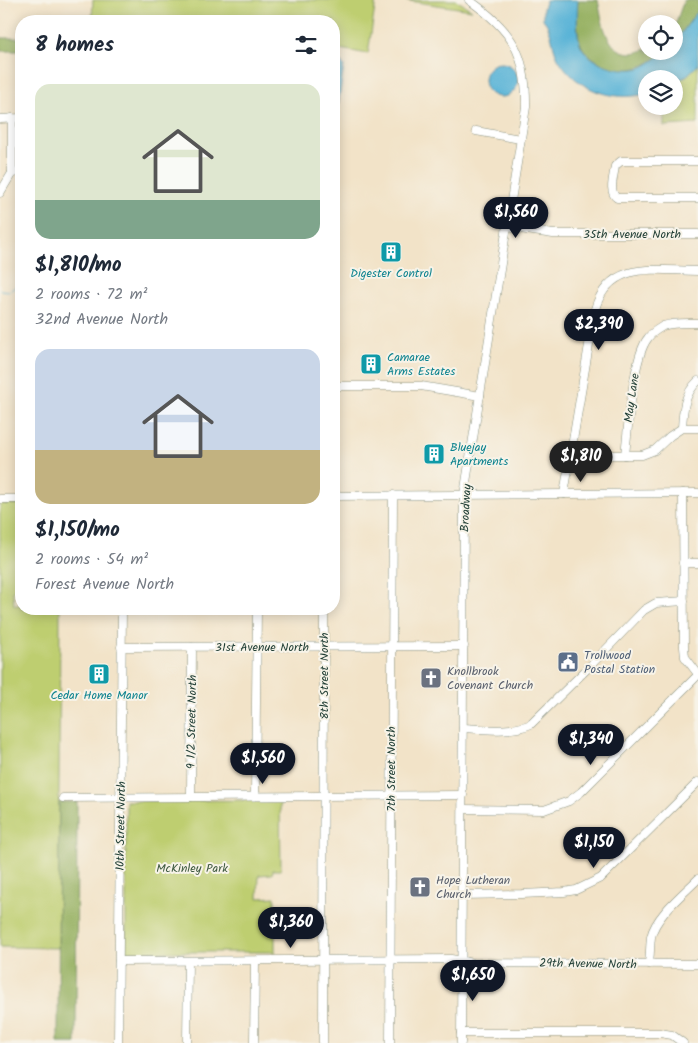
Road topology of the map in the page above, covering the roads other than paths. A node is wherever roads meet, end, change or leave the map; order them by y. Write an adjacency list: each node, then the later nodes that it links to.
1 (469, 0): 5 (street, Broadway)
2 (12, 118): 3 (street); 7 (street)
3 (0, 119)
4 (476, 131): 5 (street)
5 (520, 139): 11 (street, Broadway)
6 (698, 161): 10 (street)
7 (12, 173): 8 (street); 9 (street)
8 (15, 173)
9 (0, 193)
10 (698, 198)
11 (506, 227): 12 (street, 35th Avenue North); 17 (street, Broadway)
12 (698, 234)
13 (698, 270): 20 (street)
14 (698, 323): 21 (street, May Lane)
15 (698, 381): 18 (street)
16 (340, 386): 17 (street)
17 (480, 396): 26 (street, Broadway)
18 (682, 428): 19 (street); 21 (street)
19 (698, 428)
20 (572, 455): 21 (street); 24 (street)
21 (624, 455)
22 (683, 493): 23 (street); 24 (street); 30 (street)
23 (698, 493)
24 (564, 494): 26 (street)
25 (393, 495): 26 (street); 27 (street); 37 (street, 7th Street North)
26 (464, 495): 38 (street, Broadway)
27 (340, 496)
28 (0, 499): 29 (street)
29 (15, 499)
30 (683, 563): 31 (street); 32 (street)
31 (698, 563)
32 (684, 600): 42 (street); 43 (street)
33 (122, 615): 39 (street, 10th Street North)
34 (257, 615): 41 (street)
35 (324, 615): 36 (street, 8th Street North)
36 (324, 646): 37 (street, 31st Avenue North); 41 (street, 31st Avenue North); 48 (street, 8th Street North)
37 (392, 646): 38 (street, 31st Avenue North); 45 (street, 7th Street North)
38 (464, 646): 43 (street, Broadway)
39 (121, 647): 40 (street, 31st Avenue North); 49 (street, 10th Street North)
40 (192, 647): 41 (street, 31st Avenue North); 50 (street, 9 1/2 Street North)
41 (257, 647): 47 (street)
42 (698, 674): 52 (street)
43 (463, 728): 46 (street, Broadway)
44 (697, 784): 54 (street)
45 (391, 795): 46 (street); 48 (street); 55 (street, 7th Street North)
46 (463, 795): 52 (street, Broadway)
47 (255, 796): 48 (street); 50 (street)
48 (325, 796): 57 (street, 8th Street North)
49 (121, 797): 50 (street); 51 (street); 58 (street, 10th Street North)
50 (191, 797)
51 (63, 798)
52 (463, 809): 54 (street, Broadway)
53 (698, 879): 61 (street)
54 (462, 895): 60 (street, Broadway)
55 (390, 959): 57 (street, 29th Avenue North); 60 (street, 29th Avenue North); 68 (street, 7th Street North)
56 (188, 960): 58 (street, 29th Avenue North); 59 (street, 29th Avenue North); 65 (street)
57 (323, 960): 59 (street, 29th Avenue North); 67 (street, 8th Street North)
58 (119, 961): 64 (street, 10th Street North)
59 (255, 961): 66 (street)
60 (461, 961): 61 (street, 29th Avenue North); 63 (street, Broadway)
61 (649, 964): 62 (street, 29th Avenue North)
62 (698, 964)
63 (461, 1033): 69 (street, Broadway); 70 (street)
64 (118, 1043)
65 (187, 1043)
66 (254, 1043)
67 (323, 1043)
68 (390, 1043)
69 (461, 1043)
70 (683, 1043)

